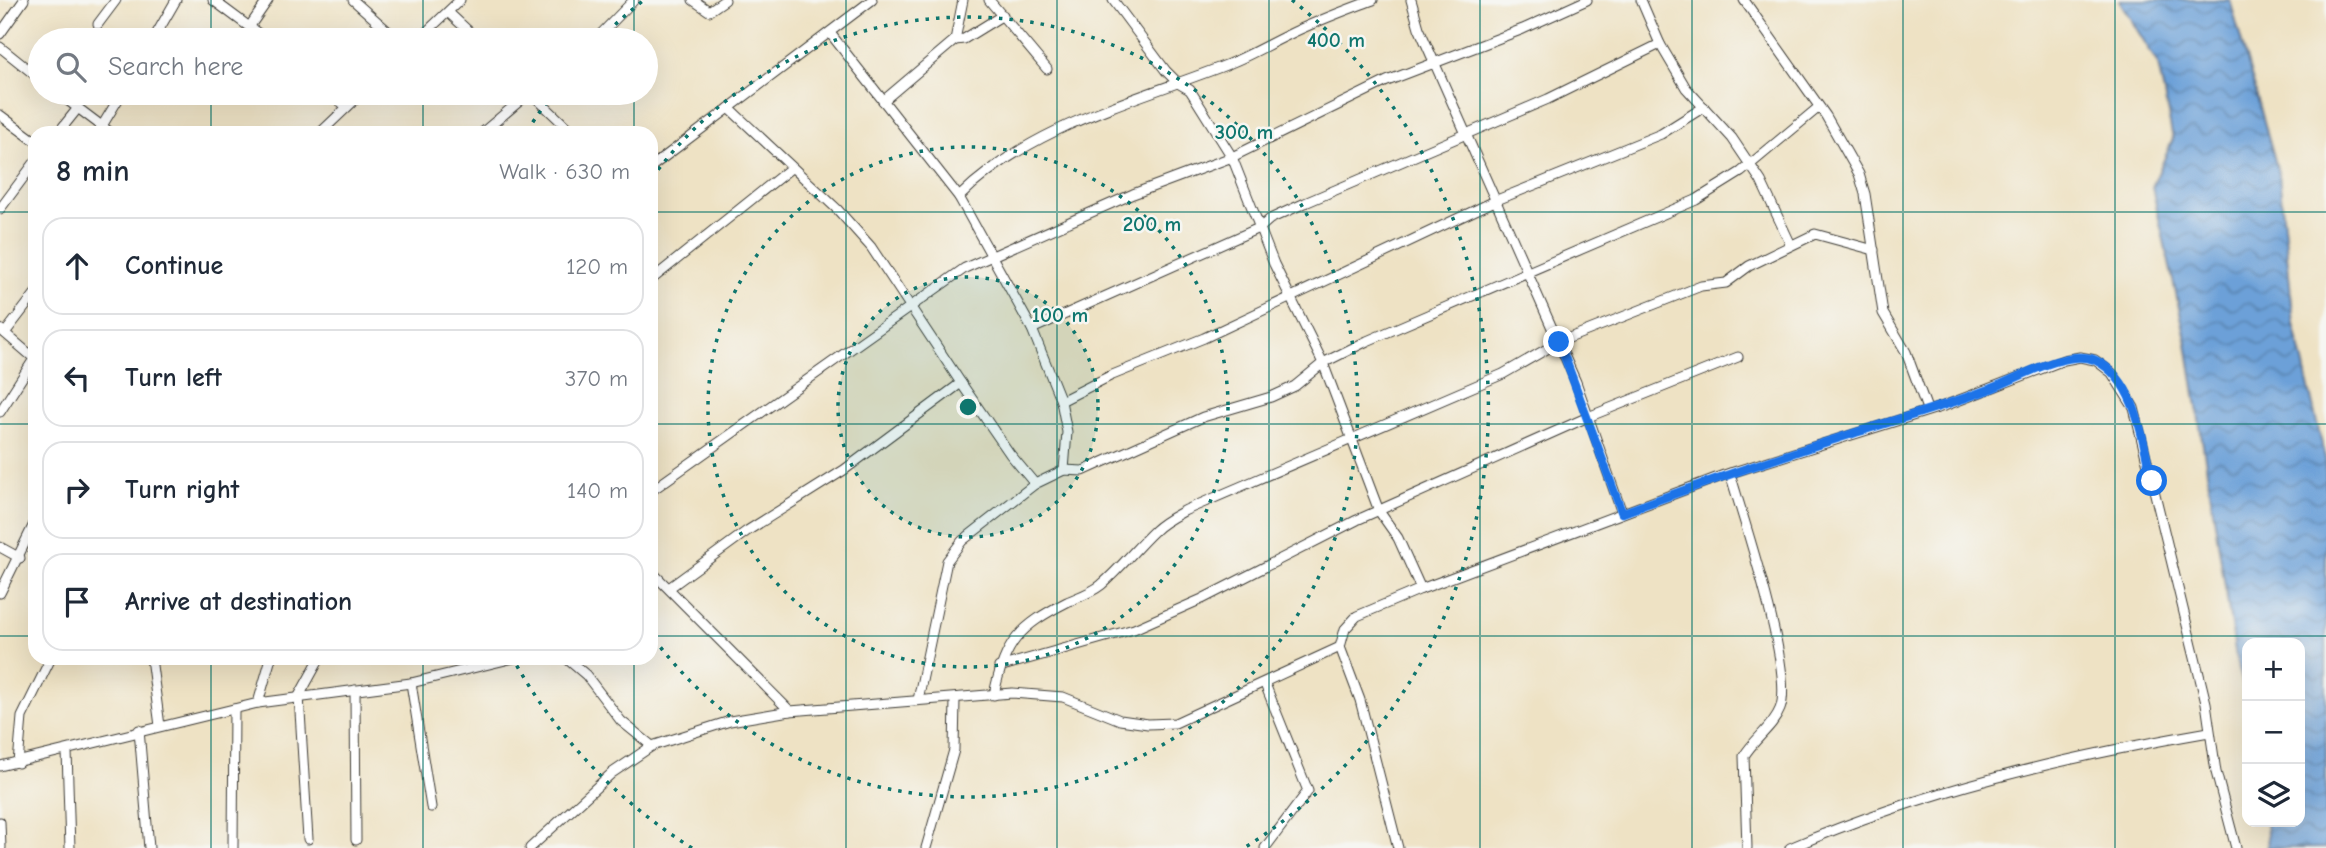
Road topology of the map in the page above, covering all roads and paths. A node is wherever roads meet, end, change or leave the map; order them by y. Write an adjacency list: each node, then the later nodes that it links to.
1 (24, 0): 31 (street)
2 (116, 0): 22 (street)
3 (176, 0): 24 (street)
4 (213, 0): 23 (street)
5 (268, 0): 23 (street)
6 (354, 0): 26 (street)
7 (460, 0): 20 (street)
8 (634, 0): 29 (street)
9 (693, 0): 10 (street)
10 (725, 0)
11 (872, 0): 30 (street)
12 (963, 0): 32 (street)
13 (989, 0): 21 (street)
14 (1113, 0): 38 (street)
15 (1373, 0): 38 (street)
16 (1411, 0): 35 (street)
17 (1587, 0): 35 (street)
18 (1641, 0): 33 (street)
19 (1744, 0): 47 (street)
20 (449, 12): 27 (street); 28 (street)
21 (1003, 15): 32 (street); 37 (street)
22 (98, 24)
23 (250, 26): 25 (street)
24 (160, 28)
25 (252, 28)
26 (385, 28)
27 (431, 28)
28 (466, 28)
29 (607, 28)
30 (830, 33): 39 (street); 49 (street)
31 (0, 34)
32 (955, 40): 39 (street)
33 (1660, 44): 46 (street); 56 (street)
34 (0, 47): 36 (street)
35 (1433, 62): 56 (street); 58 (street)
36 (28, 69)
37 (1047, 69)
38 (1178, 83): 58 (street); 63 (street)
39 (883, 102): 63 (street)
40 (74, 105): 48 (street)
41 (115, 105): 52 (street)
42 (345, 105): 45 (street)
43 (516, 105): 54 (street)
44 (543, 105): 55 (street)
45 (347, 107): 53 (street)
46 (1704, 107): 60 (street); 64 (street)
47 (1819, 107): 60 (street); 68 (street)
48 (78, 108): 51 (street); 52 (street)
49 (729, 108): 59 (street); 61 (street)
50 (0, 115): 57 (street)
51 (64, 126)
52 (102, 126)
53 (327, 126)
54 (490, 126)
55 (565, 126)
56 (1465, 133): 64 (street); 66 (street)
57 (28, 136)
58 (1232, 157): 66 (street); 69 (street)
59 (658, 162)
60 (1751, 165): 67 (street); 70 (street)
61 (791, 168): 71 (street); 74 (street)
62 (28, 171): 65 (street)
63 (959, 197): 69 (street)
64 (1497, 200): 70 (street); 72 (street)
65 (0, 209)
66 (1261, 227): 72 (street); 75 (street)
67 (1791, 245): 68 (street); 77 (street)
68 (1874, 250): 84 (street)
69 (992, 255): 74 (street); 75 (street)
70 (1528, 273): 77 (street); 80 (street)
71 (658, 274)
72 (1289, 297): 80 (street); 83 (street)
73 (28, 302): 76 (street)
74 (909, 306): 82 (street); 91 (street)
75 (1032, 328): 83 (street)
76 (2, 331): 78 (street)
77 (1559, 342): 86 (street); 87 (street)
78 (28, 354)
79 (1738, 357): 86 (street)
80 (1323, 363): 87 (street); 88 (street)
81 (28, 368): 85 (street)
82 (961, 383): 90 (street); 98 (street)
83 (1061, 401): 88 (street)
84 (1927, 409): 89 (street); 121 (street)
85 (0, 412)
86 (1588, 417): 92 (street); 93 (street)
87 (1350, 441): 92 (street); 108 (street)
88 (1064, 470): 90 (street)
89 (1730, 473): 93 (street); 138 (street)
90 (1035, 484): 115 (street)
91 (658, 486)
92 (1379, 511): 99 (street); 108 (street)
93 (1622, 513): 99 (street)
94 (28, 539): 96 (street)
95 (0, 547): 96 (street)
96 (20, 558): 100 (street)
97 (658, 578): 98 (street)
98 (669, 588): 118 (street)
99 (1421, 589): 101 (street)
100 (0, 593)
101 (1340, 648): 110 (street); 137 (street)
102 (48, 665): 124 (street)
103 (152, 665): 119 (street)
104 (269, 665): 116 (street)
105 (316, 665): 113 (street)
106 (485, 665): 109 (street)
107 (574, 665): 122 (street)
108 (999, 667): 112 (street)
109 (411, 683): 111 (street); 126 (street)
110 (1265, 684): 112 (street); 136 (street)
111 (355, 690): 113 (street); 129 (street)
112 (994, 695): 114 (street)
113 (299, 696): 116 (street); 128 (street)
114 (956, 699): 115 (street); 135 (street)
115 (918, 700): 118 (street)
116 (258, 703): 117 (street)
117 (234, 709): 119 (street); 133 (street)
118 (790, 711): 122 (street)
119 (160, 726): 120 (street)
120 (139, 730): 123 (street); 132 (street)
121 (2209, 732): 139 (street); 140 (street)
122 (652, 746): 134 (street)
123 (67, 751): 124 (street); 131 (street)
124 (18, 763): 125 (street)
125 (0, 766)
126 (431, 807)
127 (0, 822): 130 (street)
128 (308, 839)
129 (356, 840)
130 (1, 848)
131 (70, 848)
132 (149, 848)
133 (233, 848)
134 (530, 848)
135 (926, 848)
136 (1265, 848)
137 (1398, 848)
138 (1747, 848)
139 (1790, 848)
140 (2236, 848)

